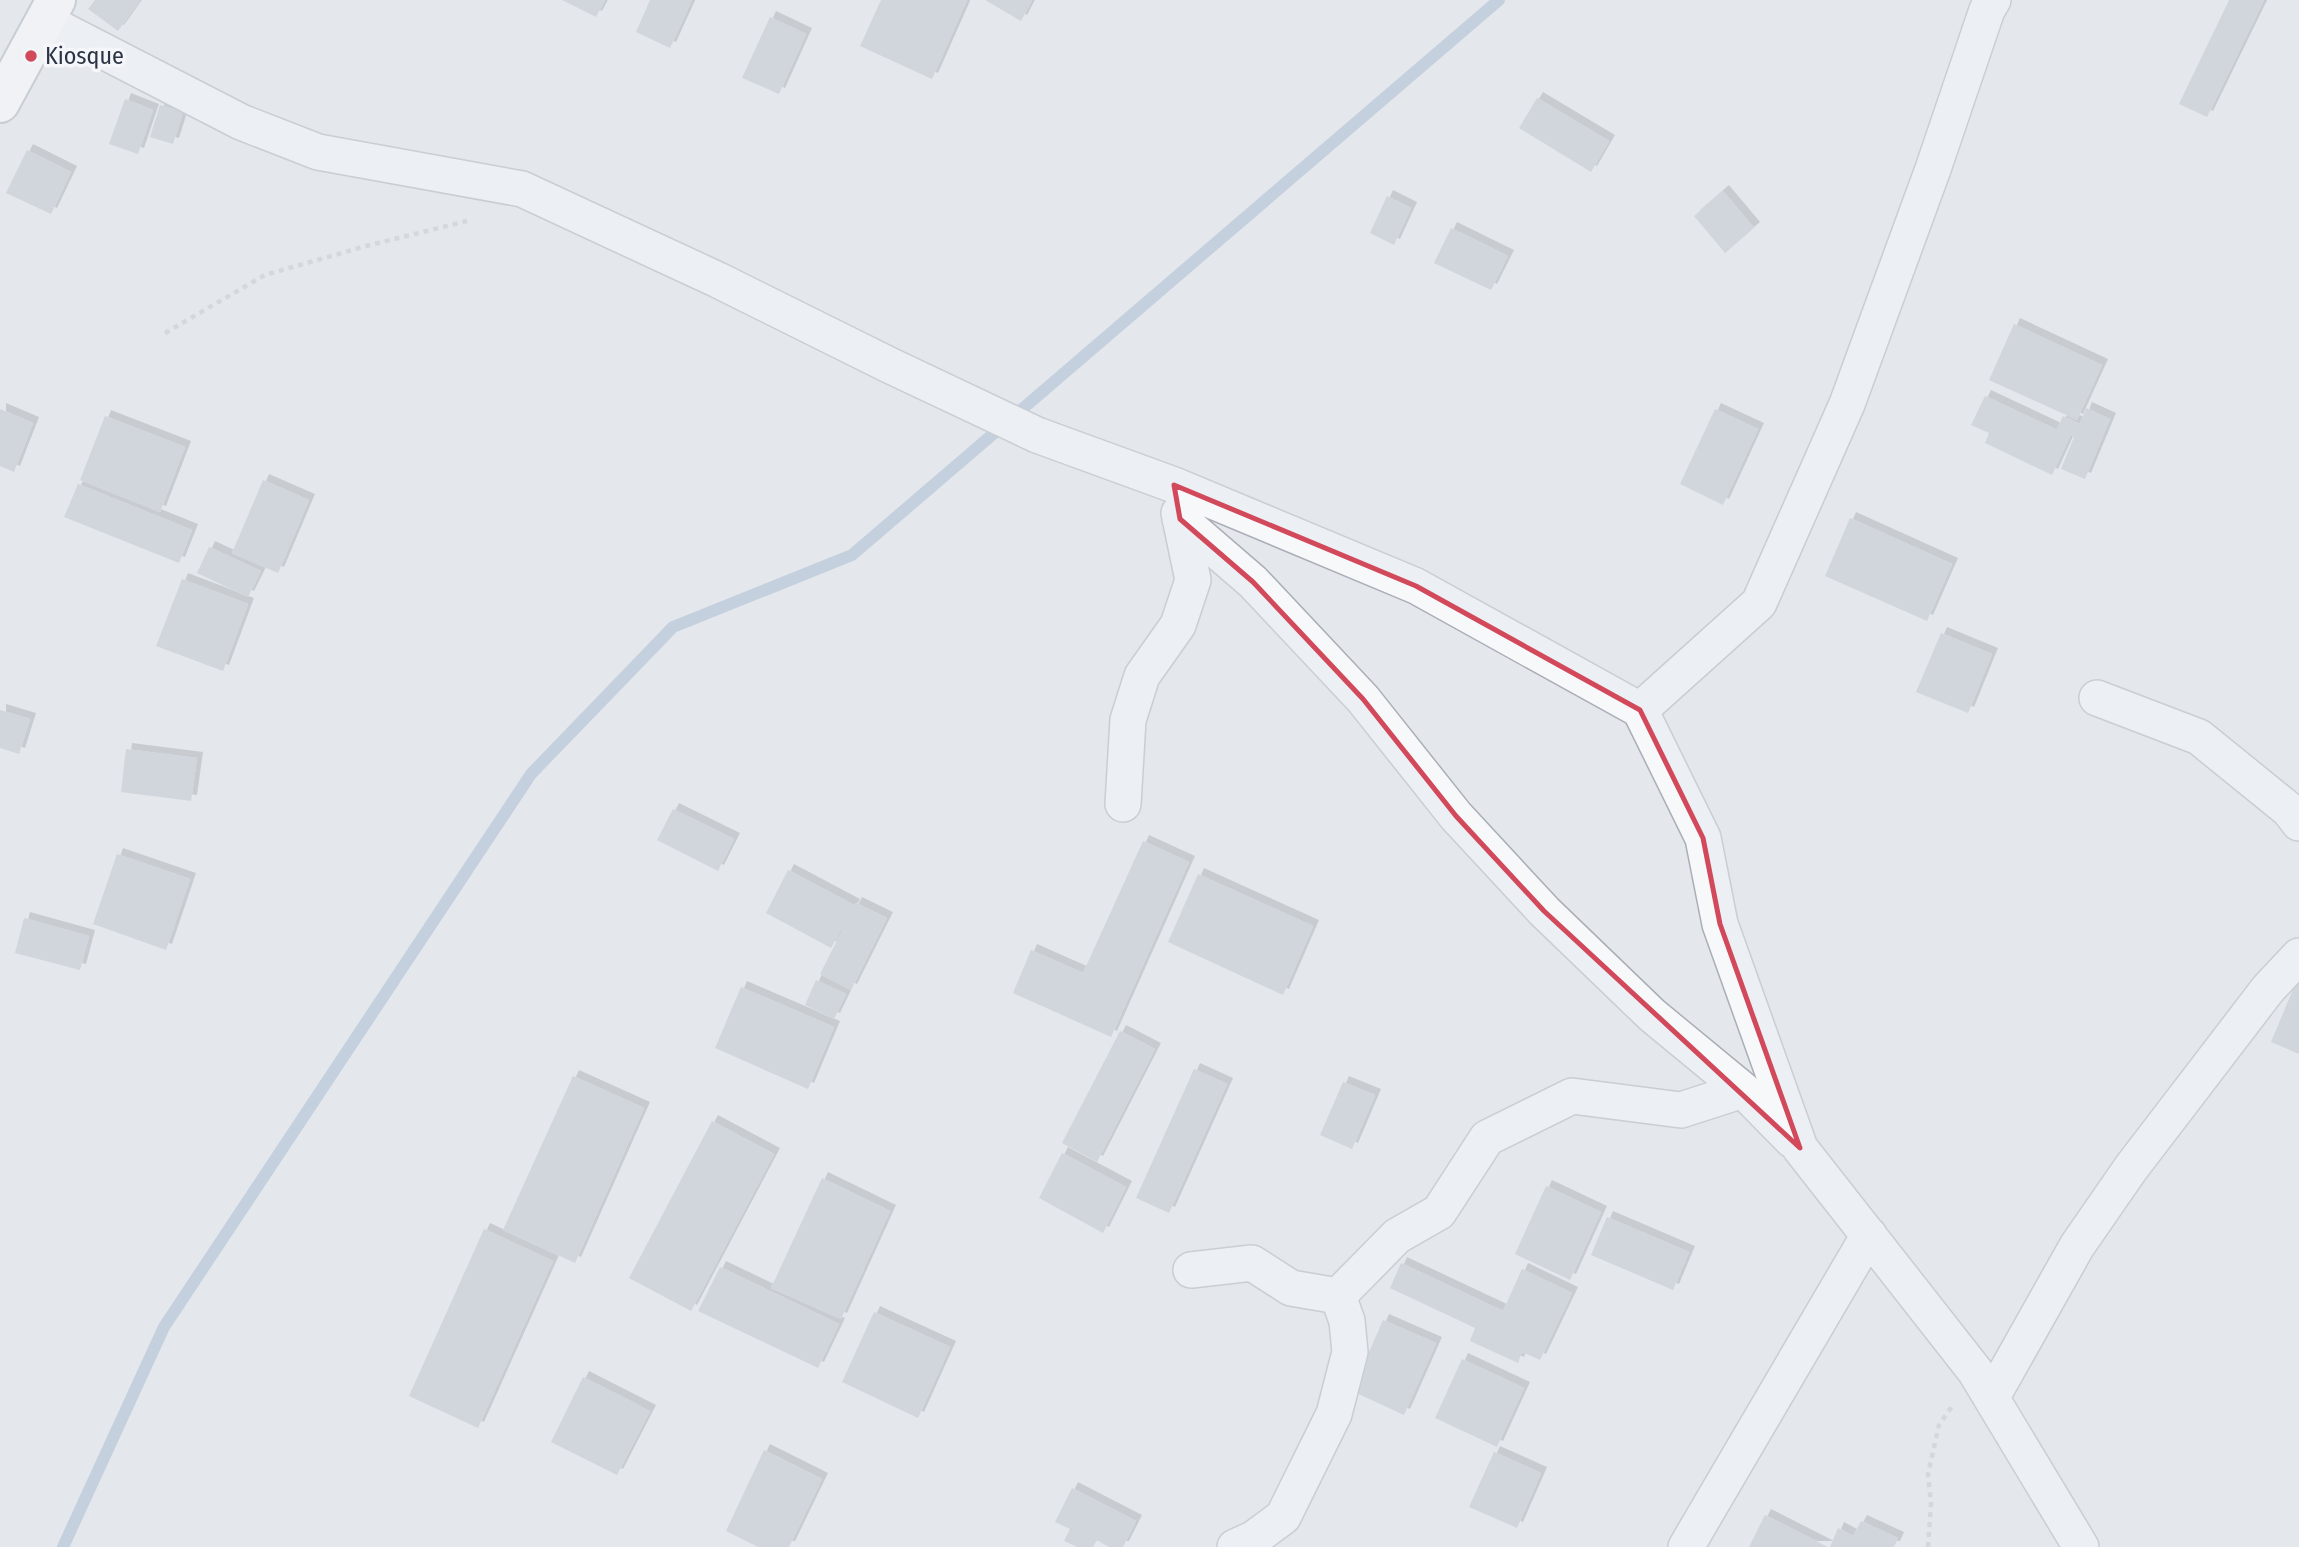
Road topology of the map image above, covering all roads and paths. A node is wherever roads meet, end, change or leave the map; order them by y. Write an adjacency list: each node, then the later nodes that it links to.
1 (1993, 0): 8 (street)
2 (50, 10): 3 (main road); 4 (street)
3 (0, 103)
4 (522, 189): 5 (path); 6 (street)
5 (165, 333)
6 (1177, 502): 8 (street); 9 (street); 12 (street)
7 (2097, 698): 10 (street)
8 (1640, 710): 13 (street)
9 (1123, 804)
10 (2299, 823)
11 (2299, 956): 17 (street)
12 (1743, 1090): 13 (street); 16 (street)
13 (1800, 1148): 14 (street)
14 (1869, 1235): 17 (street); 19 (street)
15 (1191, 1269): 16 (street)
16 (1338, 1296): 18 (street)
17 (1983, 1384): 20 (path); 21 (street)
18 (1234, 1547)
19 (1686, 1547)
20 (1927, 1547)
21 (2081, 1547)

